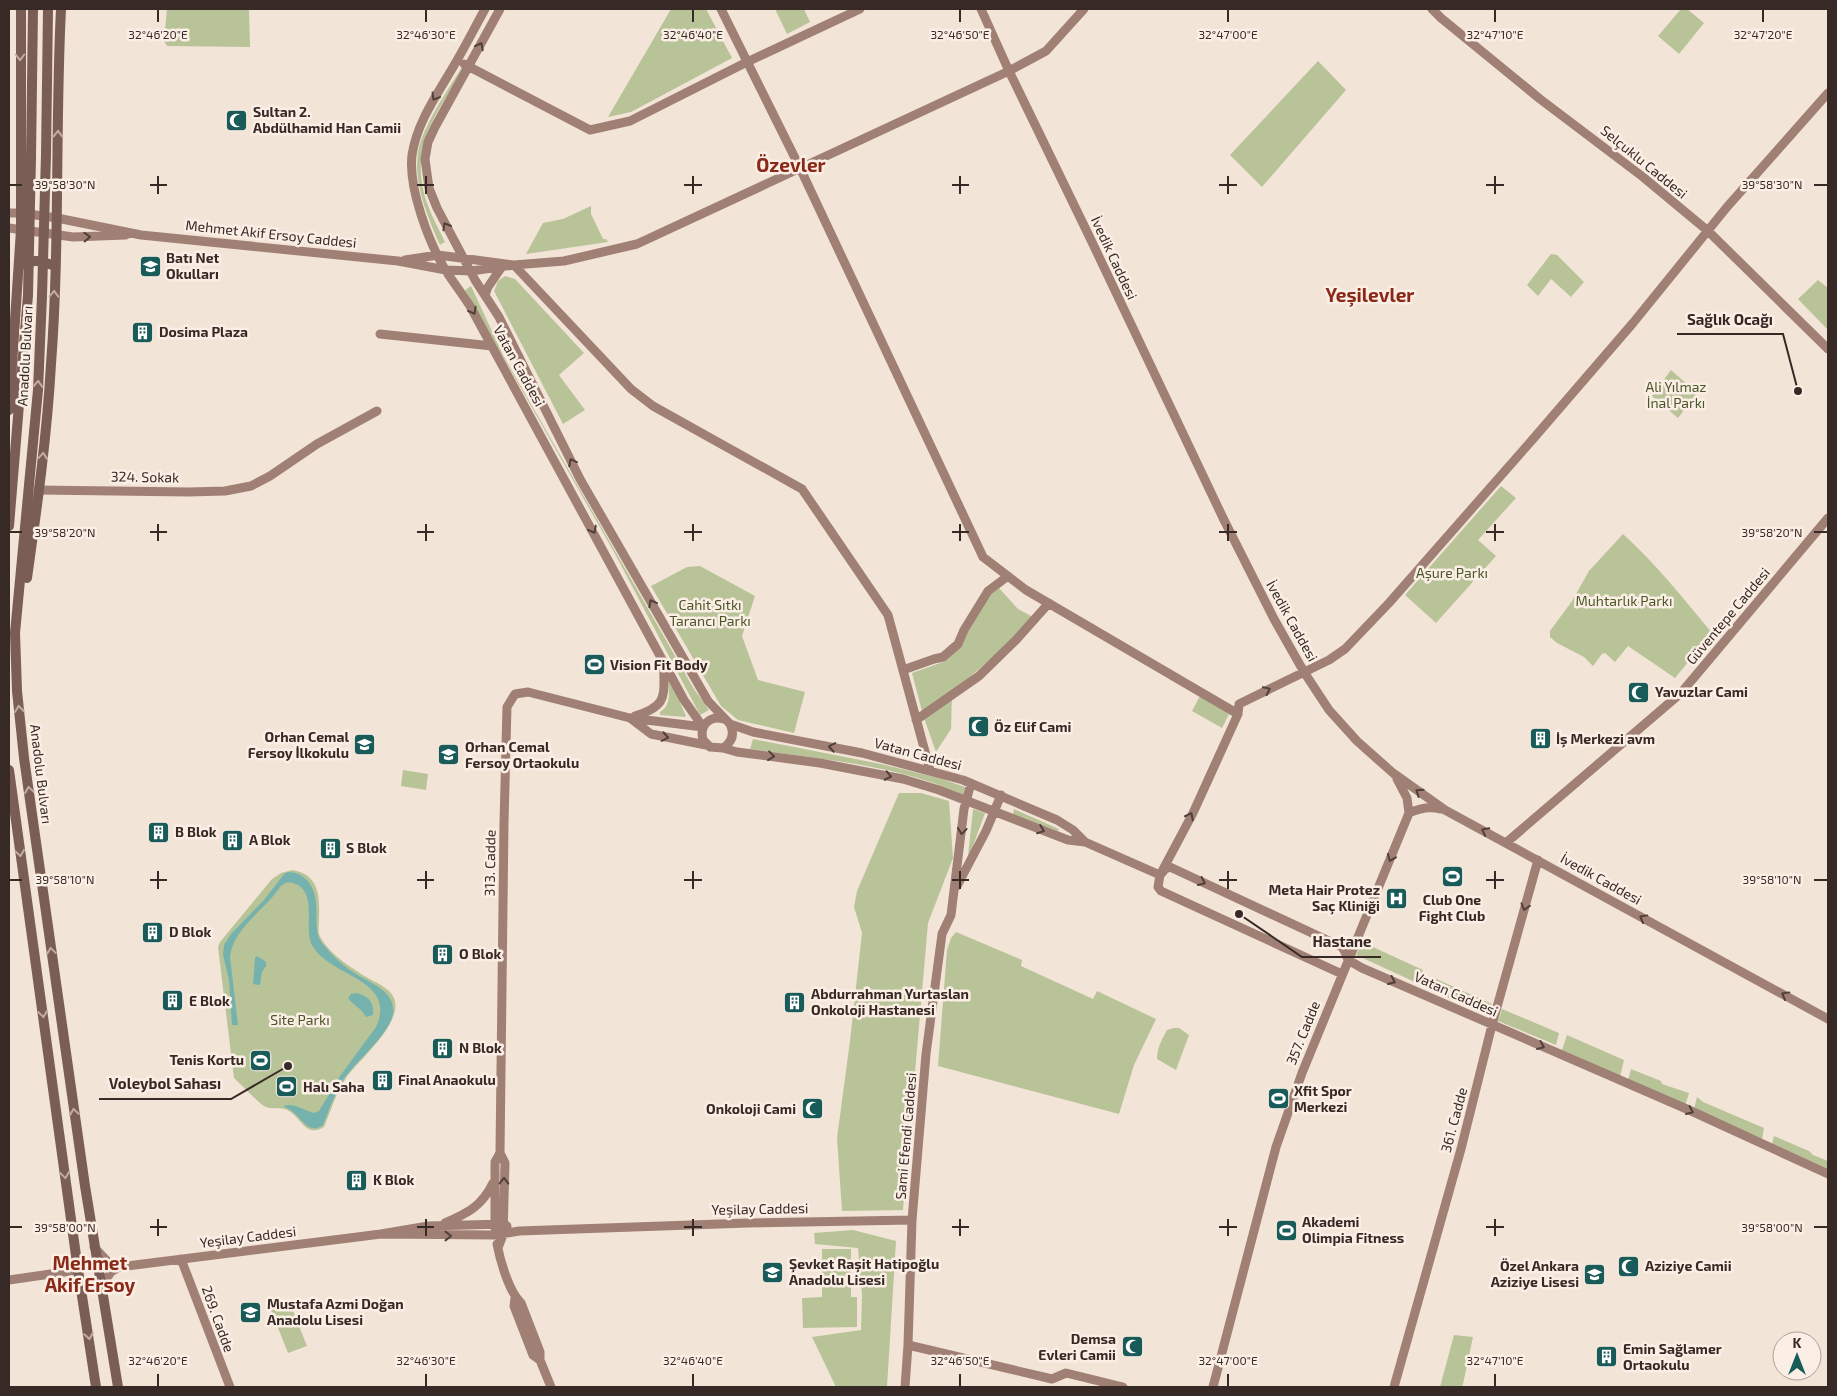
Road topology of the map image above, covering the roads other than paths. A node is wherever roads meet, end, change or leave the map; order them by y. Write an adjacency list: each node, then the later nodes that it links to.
1 (21, 9): 17 (main road, one-way to 17)
2 (33, 9): 45 (main road, Anadolu Bulvarı, bridge)
3 (48, 9): 48 (main road, Anadolu Bulvarı, one-way to 3, bridge)
4 (61, 9): 18 (main road, one-way to 4)
5 (485, 9): 12 (main road, Vatan Caddesi)
6 (500, 9): 14 (main road, Vatan Caddesi, one-way to 6)
7 (721, 9): 13 (main road)
8 (860, 9): 13 (main road)
9 (982, 9): 15 (main road, İvedik Caddesi)
10 (1084, 9): 15 (main road)
11 (1432, 9): 25 (main road, Selçuklu Caddesi)
12 (457, 61): 14 (main road); 28 (main road, Vatan Caddesi, one-way to 28)
13 (747, 62): 14 (main road); 19 (main road)
14 (469, 67): 29 (main road, Vatan Caddesi, one-way to 14)
15 (1009, 70): 19 (main road); 51 (main road, İvedik Caddesi)
16 (1828, 93): 25 (main road)
17 (21, 166): 18 (main road); 21 (main road)
18 (58, 166): 22 (main road)
19 (800, 168): 31 (main road); 46 (main road)
20 (9, 213): 21 (main road)
21 (21, 213): 22 (main road); 24 (main road)
22 (57, 218): 26 (main road); 27 (main road)
23 (9, 228): 24 (main road)
24 (21, 230): 26 (main road); 32 (main road)
25 (1708, 231): 40 (main road, Selçuklu Caddesi); 51 (main road)
26 (56, 235): 27 (main road, one-way to 27); 33 (main road)
27 (141, 235): 30 (main road, Mehmet Akif Ersoy Caddesi)
28 (438, 254): 29 (main road); 30 (main road); 35 (main road, Vatan Caddesi)
29 (464, 257): 31 (main road); 36 (main road, Vatan Caddesi)
30 (398, 261): 35 (main road)
31 (514, 265): 34 (main road); 50 (main road)
32 (19, 266): 33 (main road); 41 (main road)
33 (55, 266): 43 (main road, one-way to 33)
34 (501, 268): 36 (main road); 37 (main road)
35 (446, 270): 36 (main road); 39 (main road, Vatan Caddesi, one-way to 39)
36 (471, 271): 37 (main road, Vatan Caddesi)
37 (484, 295): 55 (main road, Vatan Caddesi, one-way to 37)
38 (380, 334): 39 (main road)
39 (492, 346): 49 (main road, Vatan Caddesi, one-way to 49)
40 (1828, 350)
41 (9, 410)
42 (377, 411): 43 (main road, 324. Sokak)
43 (38, 490): 48 (main road)
44 (1828, 518): 69 (main road, Güventepe Caddesi)
45 (9, 526)
46 (1008, 576): 47 (main road); 50 (main road)
47 (1049, 603): 52 (main road); 54 (main road)
48 (18, 606): 84 (main road, Anadolu Bulvarı, one-way to 48)
49 (664, 661): 53 (main road); 56 (main road, Vatan Caddesi)
50 (903, 670): 54 (main road)
51 (1304, 672): 52 (main road, one-way to 51); 61 (main road, İvedik Caddesi)
52 (1238, 714): 71 (main road, one-way to 52)
53 (630, 718): 56 (main road, 313. Cadde); 57 (main road, 313. Cadde, one-way to 57); 77 (main road, 313. Cadde)
54 (916, 720): 60 (main road)
55 (727, 722): 56 (main road); 58 (main road); 60 (main road, Vatan Caddesi, one-way to 55)
56 (703, 727): 57 (main road, Vatan Caddesi)
57 (706, 744): 58 (main road, Vatan Caddesi)
58 (723, 748): 64 (main road, Vatan Caddesi, one-way to 64)
59 (9, 770): 87 (main road, one-way to 87)
60 (930, 770): 62 (main road, Vatan Caddesi)
61 (1393, 773): 65 (main road, İvedik Caddesi, one-way to 61); 67 (main road)
62 (971, 783): 63 (main road, Vatan Caddesi); 64 (main road, Sami Efendi Caddesi)
63 (1001, 795): 66 (main road, Sami Efendi Caddesi); 68 (main road, Vatan Caddesi)
64 (966, 802): 66 (main road, Vatan Caddesi); 72 (main road, Sami Efendi Caddesi, one-way to 72)
65 (1445, 810): 67 (main road); 69 (main road, İvedik Caddesi, one-way to 65)
66 (994, 812): 68 (main road, Vatan Caddesi, one-way to 68); 72 (main road, Sami Efendi Caddesi)
67 (1409, 813): 73 (main road, 357. Cadde, one-way to 73)
68 (1085, 842): 71 (main road, Vatan Caddesi)
69 (1507, 842): 70 (main road, İvedik Caddesi)
70 (1538, 860): 75 (main road, İvedik Caddesi, one-way to 70); 76 (main road, 361. Cadde, one-way to 76)
71 (1160, 875): 73 (main road, Vatan Caddesi, one-way to 73); 74 (main road)
72 (955, 891): 80 (main road, Sami Efendi Caddesi)
73 (1348, 960): 74 (main road, 357. Cadde); 76 (main road, Vatan Caddesi, one-way to 76)
74 (1342, 974): 97 (main road, 357. Cadde)
75 (1828, 1019)
76 (1492, 1025): 78 (main road, Vatan Caddesi, one-way to 78); 98 (main road, 361. Cadde)
77 (500, 1153): 79 (main road, 313. Cadde); 82 (main road, 313. Cadde, one-way to 77)
78 (1828, 1174)
79 (495, 1181): 81 (main road); 82 (main road, 313. Cadde)
80 (912, 1220): 82 (main road, Yeşilay Caddesi); 90 (main road, Sami Efendi Caddesi)
81 (442, 1225): 82 (main road, Yeşilay Caddesi); 83 (main road, Yeşilay Caddesi)
82 (499, 1230): 83 (main road, Yeşilay Caddesi, one-way to 82); 94 (main road)
83 (382, 1234): 85 (main road, Yeşilay Caddesi)
84 (94, 1247): 86 (main road); 89 (main road, Anadolu Bulvarı)
85 (181, 1259): 86 (main road, Yeşilay Caddesi); 93 (main road, 269. Cadde)
86 (119, 1267): 89 (main road)
87 (78, 1270): 88 (main road); 91 (main road, one-way to 91)
88 (9, 1280)
89 (100, 1288): 92 (main road, Anadolu Bulvarı)
90 (908, 1345): 95 (main road, Sami Efendi Caddesi); 96 (main road)
91 (96, 1387)
92 (118, 1387)
93 (230, 1387)
94 (551, 1387)
95 (905, 1387)
96 (1123, 1387)
97 (1213, 1387)
98 (1394, 1387)

